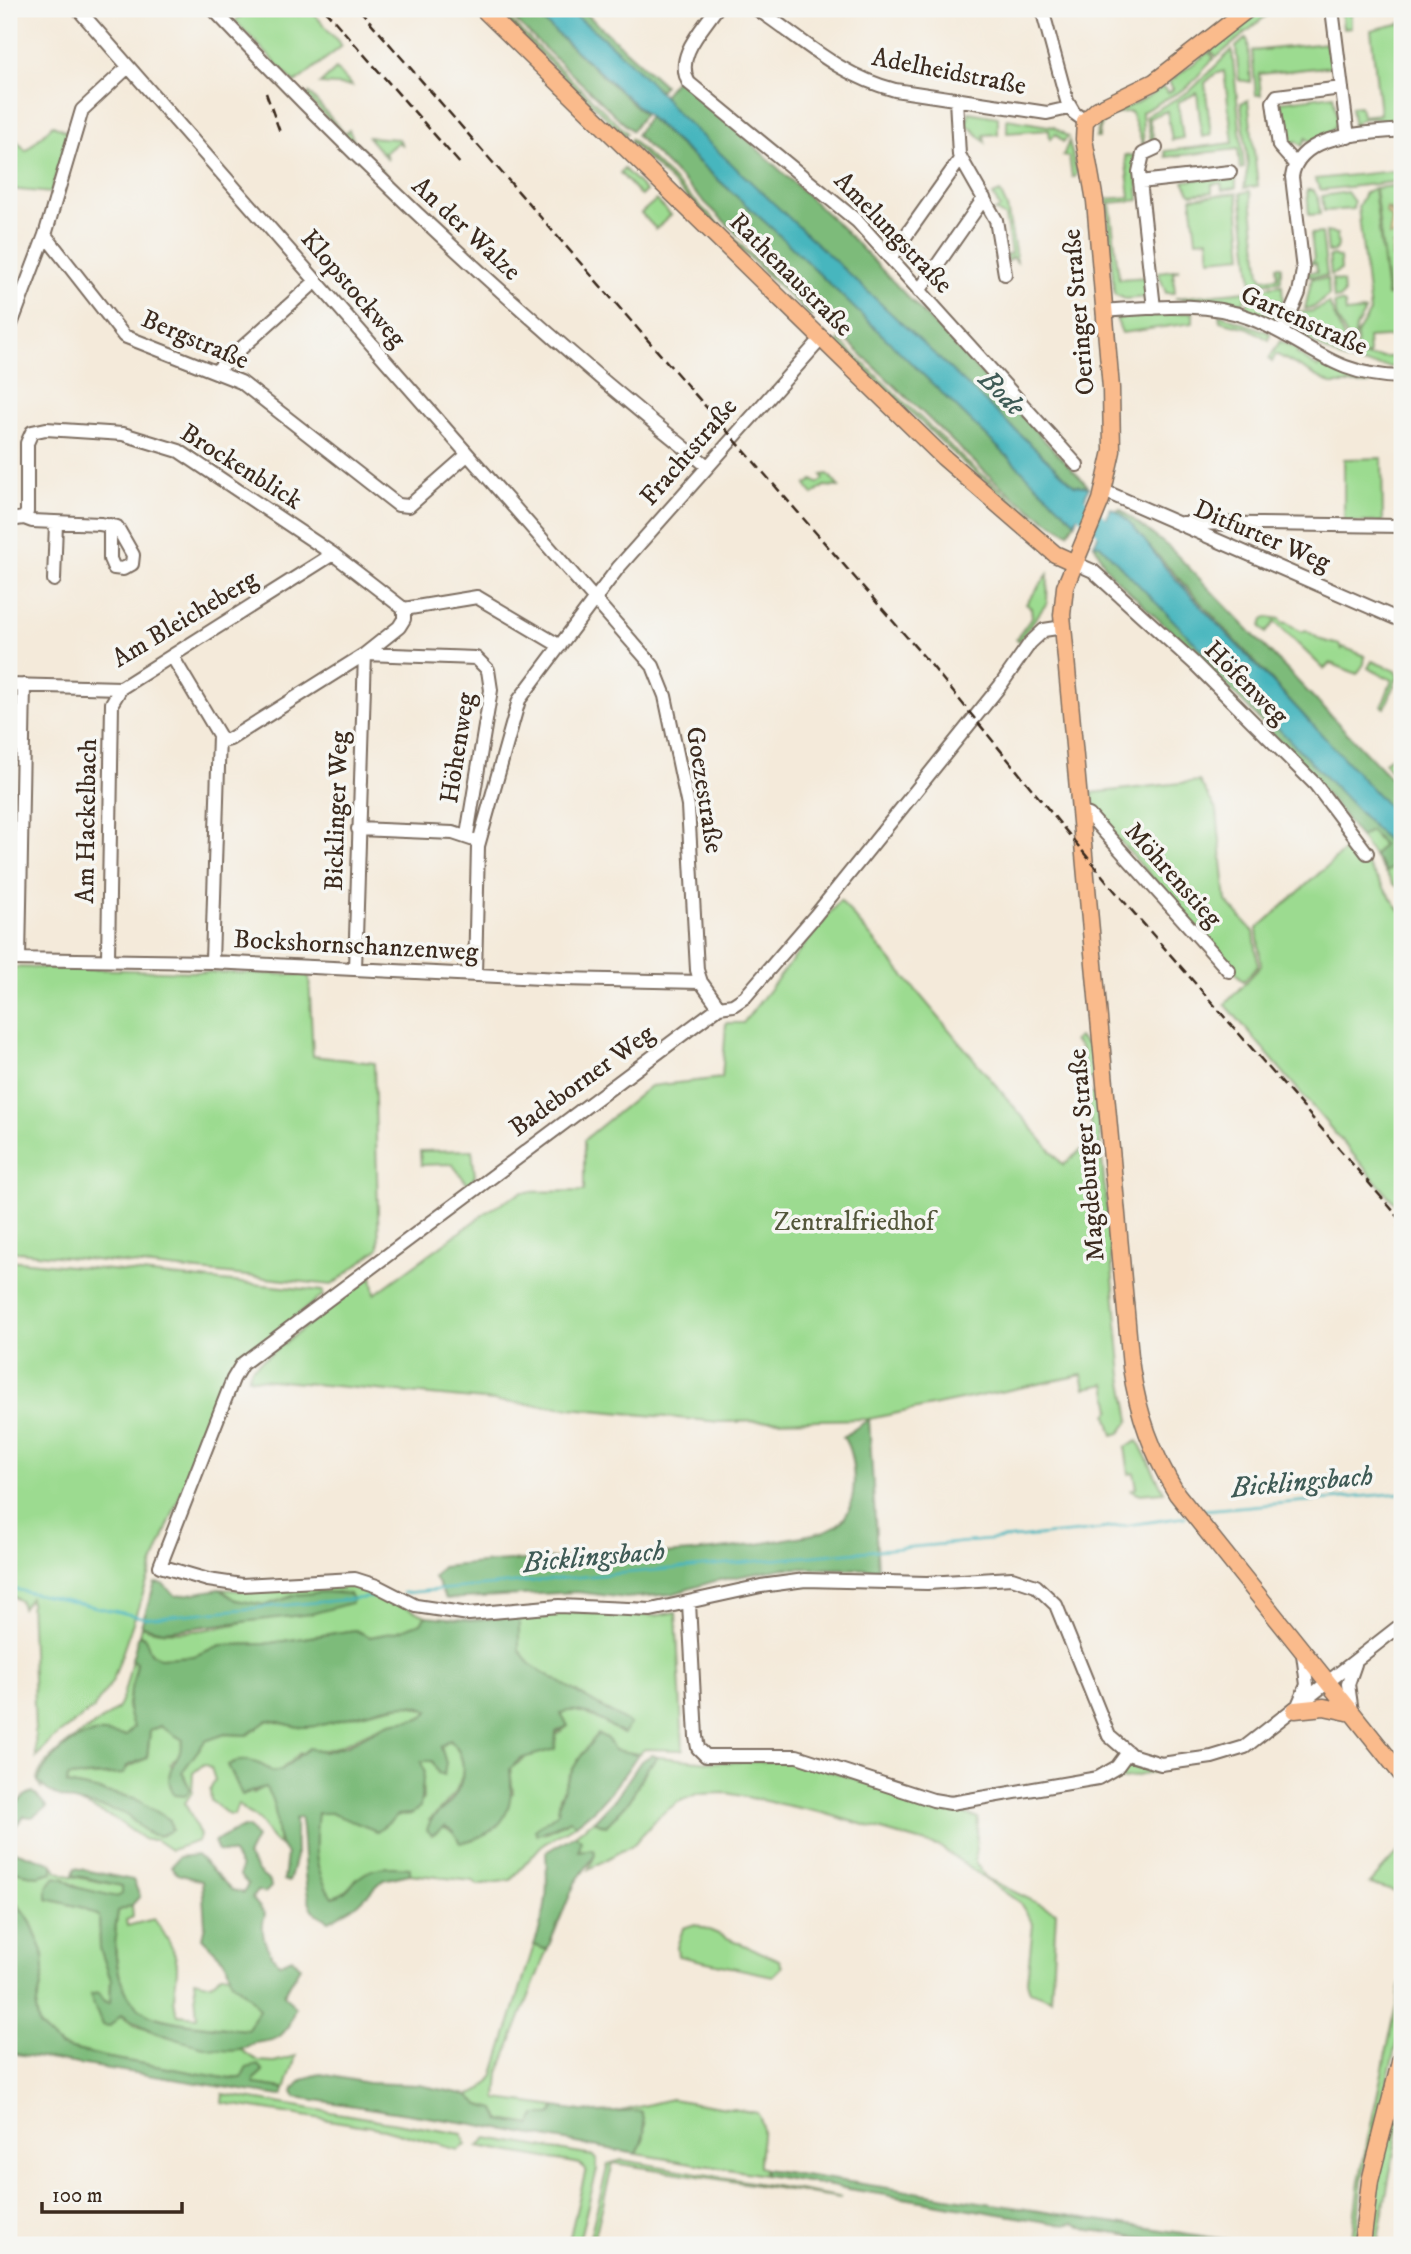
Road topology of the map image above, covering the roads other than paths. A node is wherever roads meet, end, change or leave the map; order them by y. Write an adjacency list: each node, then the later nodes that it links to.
1 (78, 9): 9 (street, Klopstockweg)
2 (213, 9): 36 (street, An der Walze)
3 (483, 9): 31 (main road, Rathenaustraße)
4 (716, 9): 23 (street, Amelungstraße)
5 (757, 9): 11 (street, Adelheidstraße)
6 (1042, 9): 12 (street)
7 (1248, 9): 13 (main road)
8 (1332, 9): 10 (street)
9 (128, 67): 22 (street); 25 (street, Klopstockweg)
10 (1342, 88): 15 (street); 18 (street)
11 (956, 99): 12 (street, Adelheidstraße); 17 (street)
12 (1069, 108): 13 (street)
13 (1085, 121): 28 (main road, Oeringer Straße)
14 (1402, 130): 15 (street)
15 (1348, 137): 18 (street)
16 (1156, 148): 20 (street)
17 (961, 159): 21 (street); 23 (street)
18 (1295, 164): 30 (street)
19 (1230, 172): 20 (street)
20 (1140, 182): 27 (street)
21 (984, 198): 24 (street); 26 (street)
22 (45, 235): 29 (street); 32 (street, Bergstraße)
23 (890, 258): 26 (street, Amelungstraße)
24 (1004, 274)
25 (316, 281): 32 (street); 34 (street, Klopstockweg)
26 (919, 290): 35 (street, Amelungstraße)
27 (1154, 307): 28 (street, Gartenstraße); 30 (street, Gartenstraße)
28 (1102, 311): 37 (main road, Oeringer Straße)
29 (9, 330)
30 (1282, 333): 33 (street, Gartenstraße)
31 (821, 339): 36 (street, Frachtstraße); 46 (main road, Rathenaustraße)
32 (216, 371): 34 (street, Bergstraße)
33 (1402, 377)
34 (467, 455): 48 (street, Klopstockweg)
35 (1077, 465)
36 (706, 466): 48 (street, Frachtstraße)
37 (1103, 495): 41 (street, Ditfurter Weg); 44 (main road, Oeringer Straße)
38 (23, 518): 39 (street); 40 (street); 45 (street, Brockenblick)
39 (9, 520)
40 (55, 523): 42 (street); 47 (street)
41 (1174, 523): 43 (street); 50 (street, Ditfurter Weg)
42 (110, 525)
43 (1402, 526)
44 (1087, 538): 46 (main road, Magdeburger Straße)
45 (333, 554): 49 (street, Brockenblick); 54 (street, Am Bleicheberg)
46 (1075, 563): 51 (main road, Magdeburger Straße); 63 (street, Höfenweg)
47 (54, 580)
48 (594, 597): 52 (street, Frachtstraße); 70 (street, Goezestraße)
49 (404, 609): 52 (street); 53 (street)
50 (1402, 621)
51 (1063, 627): 59 (main road, Magdeburger Straße); 71 (street, Badeborner Weg)
52 (561, 646): 62 (street, Frachtstraße)
53 (365, 654): 58 (street); 60 (street, Bicklinger Weg); 61 (street, Höhenweg)
54 (172, 656): 57 (street, Am Bleicheberg); 58 (street)
55 (9, 685): 56 (street, Am Bleicheberg)
56 (24, 685): 57 (street, Am Bleicheberg); 64 (street)
57 (121, 688): 65 (street, Am Hackelbach)
58 (219, 742): 66 (street)
59 (1081, 813): 68 (street, Möhrenstieg); 74 (main road, Magdeburger Straße)
60 (358, 829): 61 (street); 67 (street, Bicklinger Weg)
61 (467, 835): 62 (street)
62 (478, 846): 69 (street, Frachtstraße)
63 (1367, 853)
64 (14, 959): 65 (street, Bockshornschanzenweg)
65 (108, 959): 66 (street, Bockshornschanzenweg)
66 (212, 962): 67 (street, Bockshornschanzenweg)
67 (355, 969): 69 (street, Bockshornschanzenweg)
68 (1229, 971)
69 (475, 974): 70 (street, Bockshornschanzenweg)
70 (701, 982): 71 (street, Goezestraße)
71 (719, 1007): 72 (street, Badeborner Weg)
72 (690, 1603): 79 (street); 79 (street)
73 (1402, 1624): 75 (street)
74 (1303, 1654): 76 (main road, Magdeburger Straße); 77 (street)
75 (1355, 1664): 76 (street); 78 (street)
76 (1329, 1684): 77 (street); 78 (main road, Magdeburger Straße)
77 (1295, 1710): 78 (main road); 79 (street)
78 (1352, 1713): 80 (main road, Magdeburger Straße)
79 (1128, 1752)
80 (1402, 1775)
81 (1402, 2054): 82 (main road)
82 (1362, 2245)

